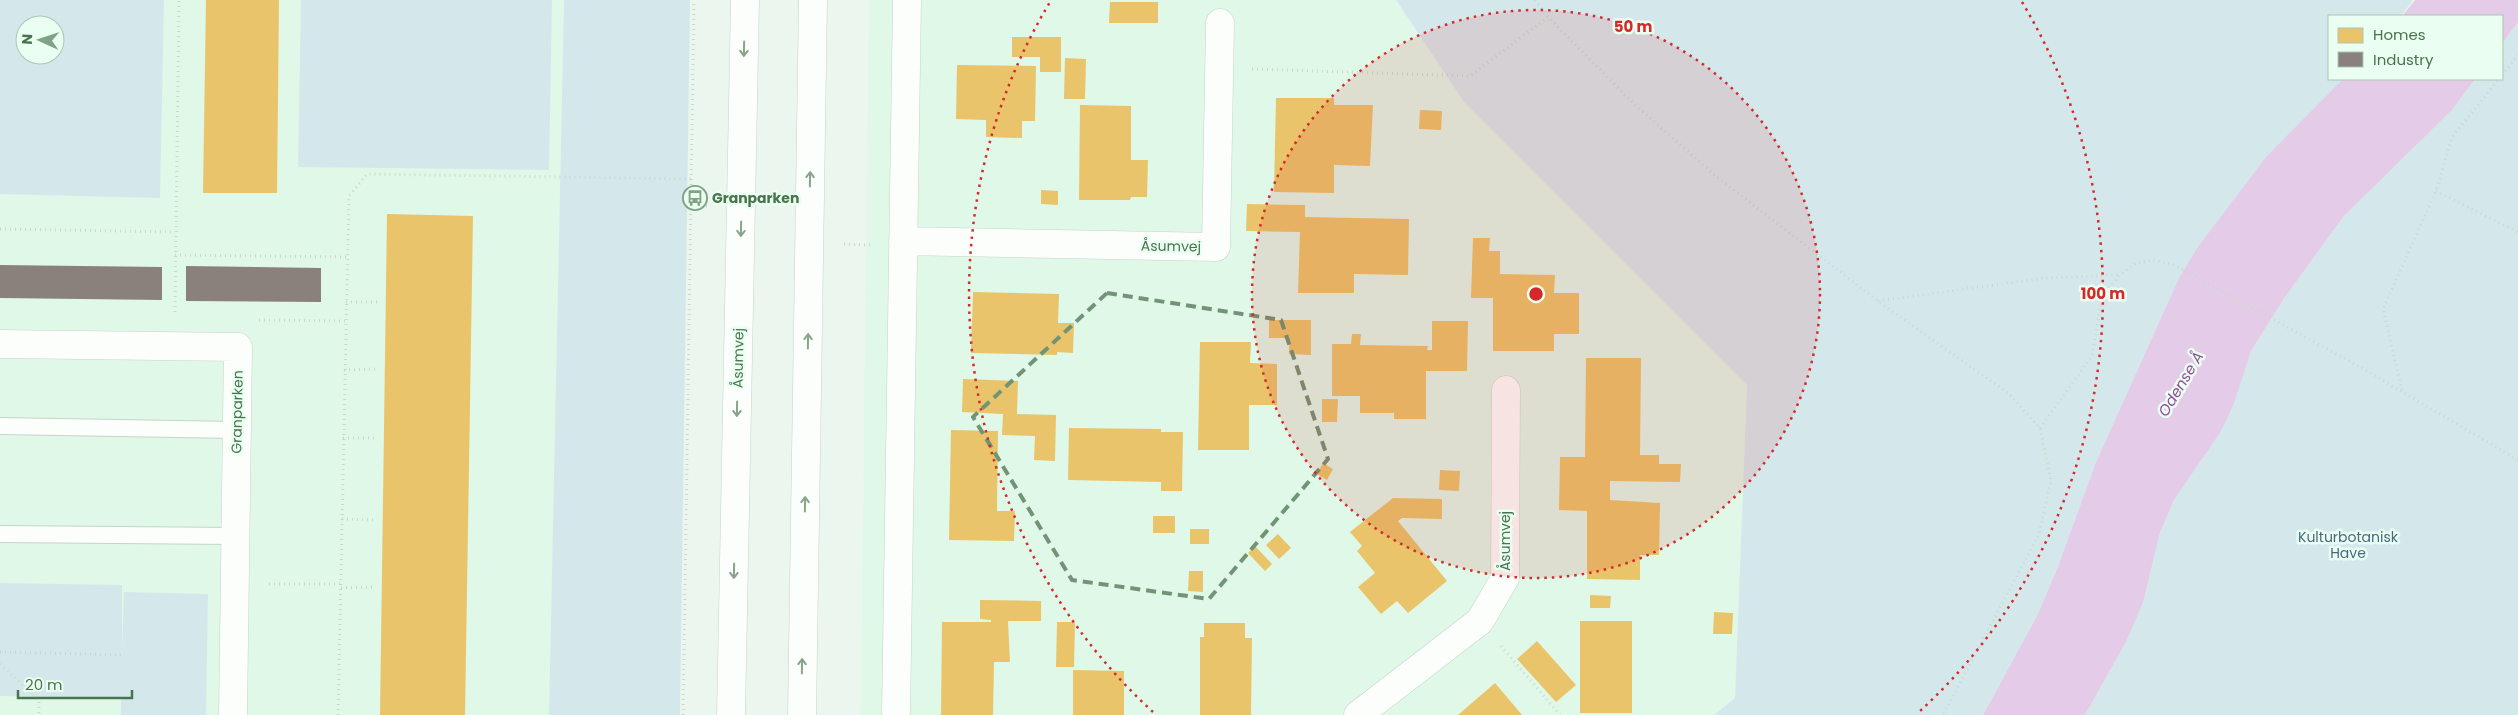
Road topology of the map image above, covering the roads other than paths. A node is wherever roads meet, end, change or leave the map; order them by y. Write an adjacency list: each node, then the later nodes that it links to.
1 (745, 0): 13 (street, Åsumvej, one-way to 13)
2 (813, 0): 14 (street, one-way to 2)
3 (907, 0): 5 (street)
4 (1220, 24): 5 (street, Åsumvej)
5 (903, 241): 15 (street)
6 (0, 344): 9 (street, Granparken)
7 (1506, 390): 16 (street, Åsumvej)
8 (0, 426): 9 (lane)
9 (236, 430): 11 (street, Granparken)
10 (0, 534): 11 (lane)
11 (235, 536): 12 (street, Granparken)
12 (233, 715)
13 (731, 715)
14 (802, 715)
15 (896, 715)
16 (1358, 715)

